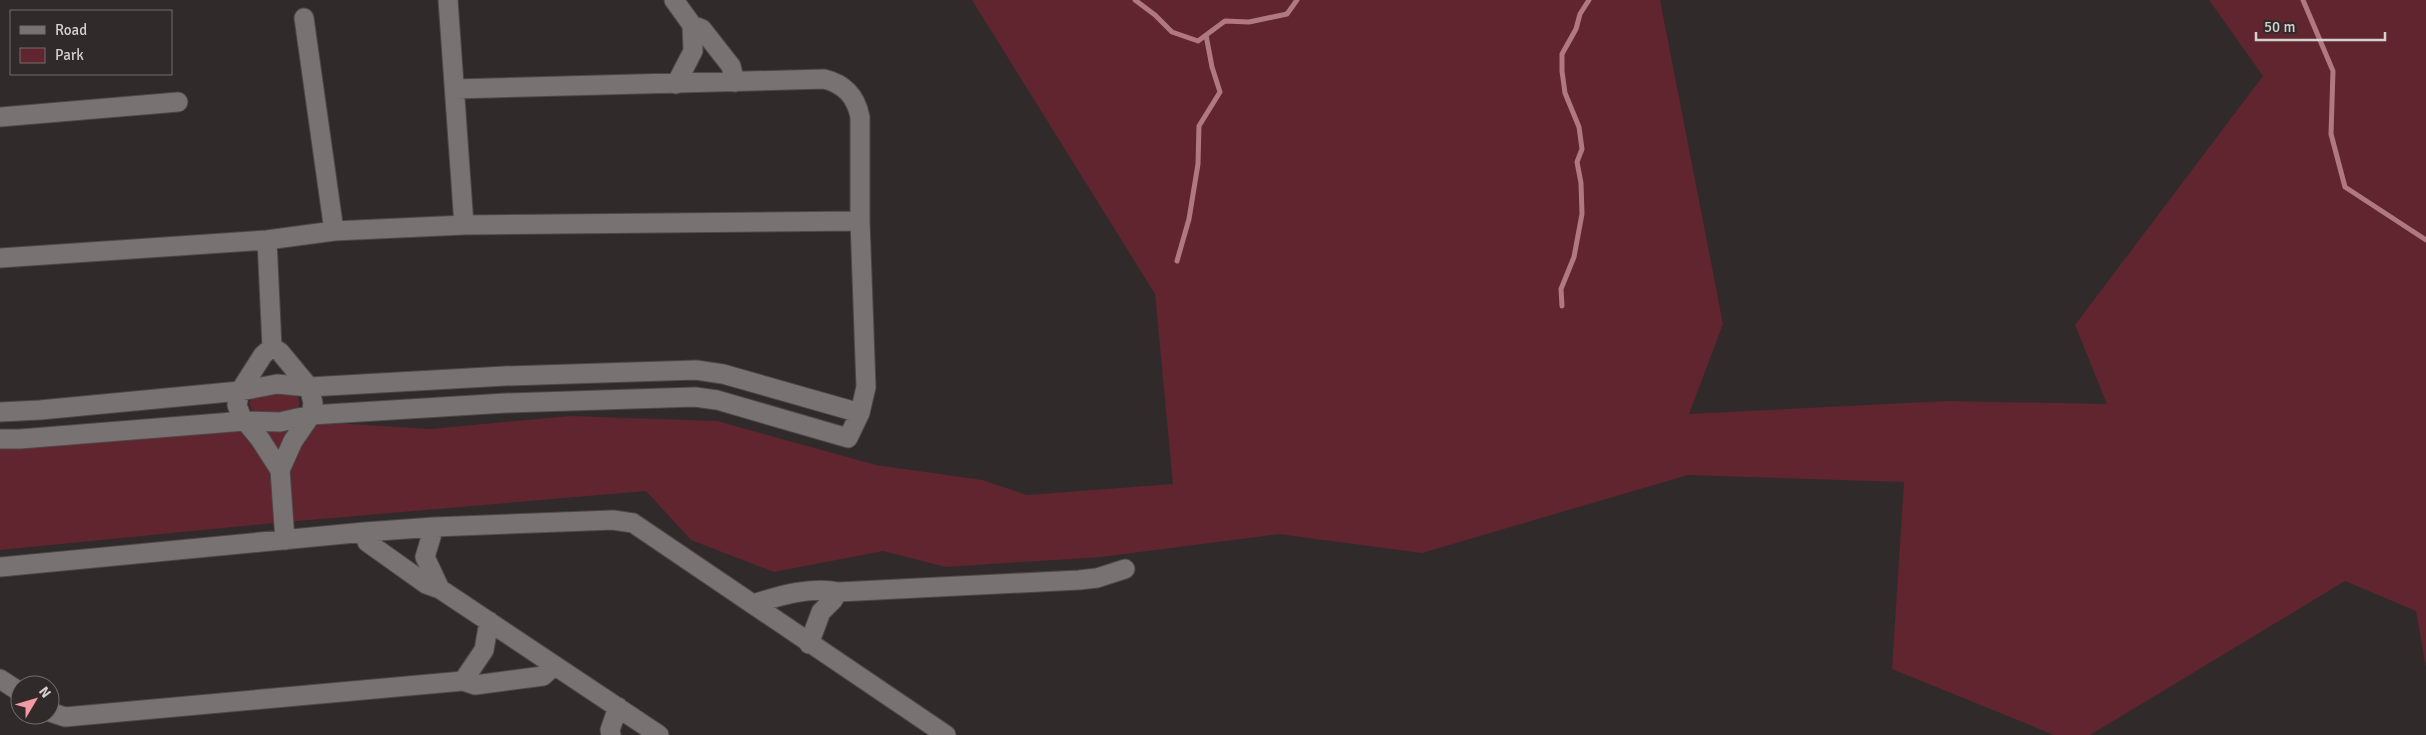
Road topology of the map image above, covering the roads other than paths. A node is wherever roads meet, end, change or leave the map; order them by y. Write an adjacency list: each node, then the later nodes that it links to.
1 (448, 0): 7 (street)
2 (674, 0): 4 (street)
3 (304, 18): 12 (street)
4 (692, 25): 5 (street); 6 (street)
5 (734, 82): 6 (street); 10 (street)
6 (676, 84): 7 (street)
7 (455, 89): 11 (street)
8 (178, 102): 9 (street)
9 (0, 117)
10 (860, 221): 11 (street); 19 (street)
11 (464, 225): 12 (street)
12 (334, 231): 13 (street)
13 (267, 240): 14 (street); 15 (street)
14 (0, 258)
15 (272, 347): 16 (street); 17 (street)
16 (309, 387): 17 (street); 19 (street); 20 (street)
17 (240, 391): 18 (street); 21 (street)
18 (0, 412)
19 (860, 413): 20 (street)
20 (311, 415): 21 (street); 23 (street)
21 (245, 421): 22 (street); 23 (street)
22 (0, 439)
23 (280, 470): 26 (street)
24 (434, 527): 25 (street); 29 (street); 31 (street)
25 (365, 532): 26 (street); 29 (street)
26 (285, 540): 27 (street)
27 (0, 567)
28 (1124, 570): 30 (street)
29 (440, 589): 32 (street)
30 (838, 592): 31 (street); 33 (street)
31 (753, 604): 33 (street)
32 (489, 621): 34 (street); 35 (street)
33 (810, 644): 40 (street)
34 (554, 666): 35 (street); 36 (street)
35 (463, 681): 37 (street)
36 (618, 707): 38 (street); 39 (street)
37 (60, 716)
38 (651, 733)
39 (611, 735)
40 (946, 735)

